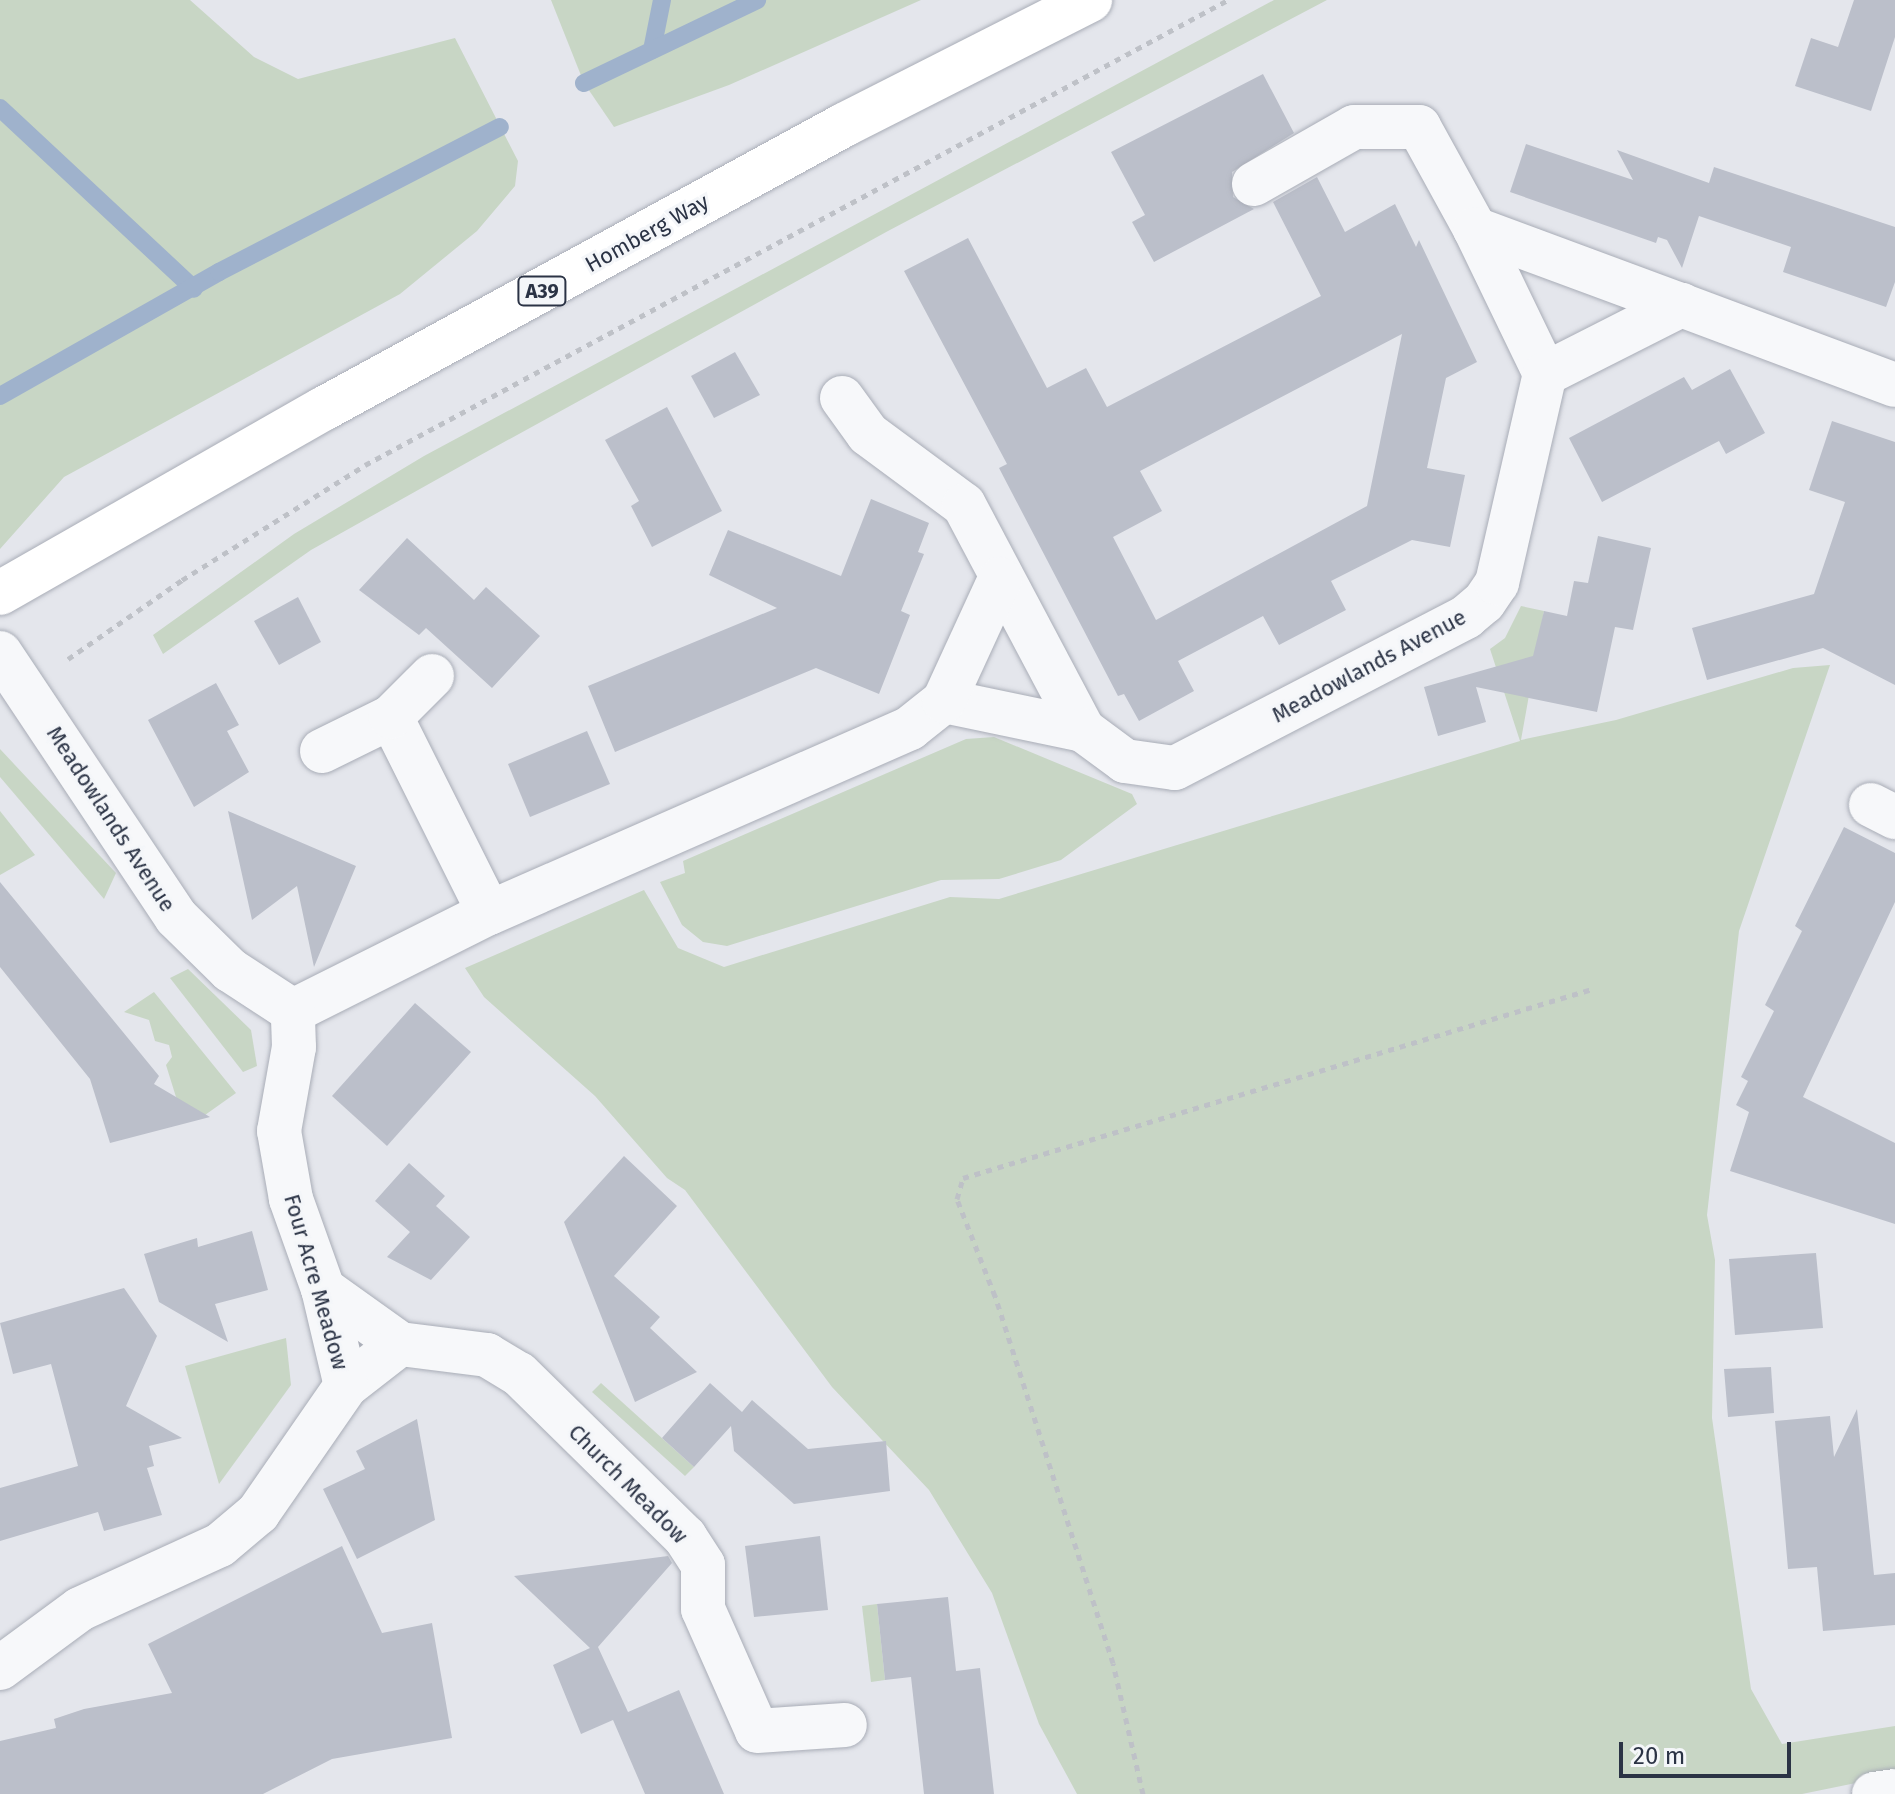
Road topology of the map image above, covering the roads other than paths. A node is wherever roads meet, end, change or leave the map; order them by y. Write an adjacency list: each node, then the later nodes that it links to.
1 (1090, 0): 9 (main road, Homberg Way / A39)
2 (1254, 184): 3 (street)
3 (1475, 229): 4 (street); 5 (street)
4 (1681, 305): 5 (street); 6 (street)
5 (1545, 374): 14 (street, Meadowlands Avenue)
6 (1895, 385)
7 (842, 398): 8 (street, Meadowlands Avenue)
8 (1000, 579): 12 (street); 14 (street, Meadowlands Avenue)
9 (0, 593)
10 (0, 653): 17 (street, Meadowlands Avenue)
11 (432, 676): 13 (street)
12 (944, 701): 14 (street, Meadowlands Avenue); 16 (street)
13 (391, 717): 15 (street); 16 (street)
14 (1083, 730)
15 (322, 751)
16 (489, 913): 17 (street)
17 (293, 1011): 18 (street, Four Acre Meadow)
18 (323, 1289): 19 (street, Church Meadow); 20 (street, Four Acre Meadow)
19 (400, 1344): 20 (street); 22 (street, Church Meadow)
20 (346, 1386): 21 (street, Four Acre Meadow)
21 (0, 1668)
22 (845, 1725)
23 (1895, 1791): 24 (street)
24 (1874, 1794)

